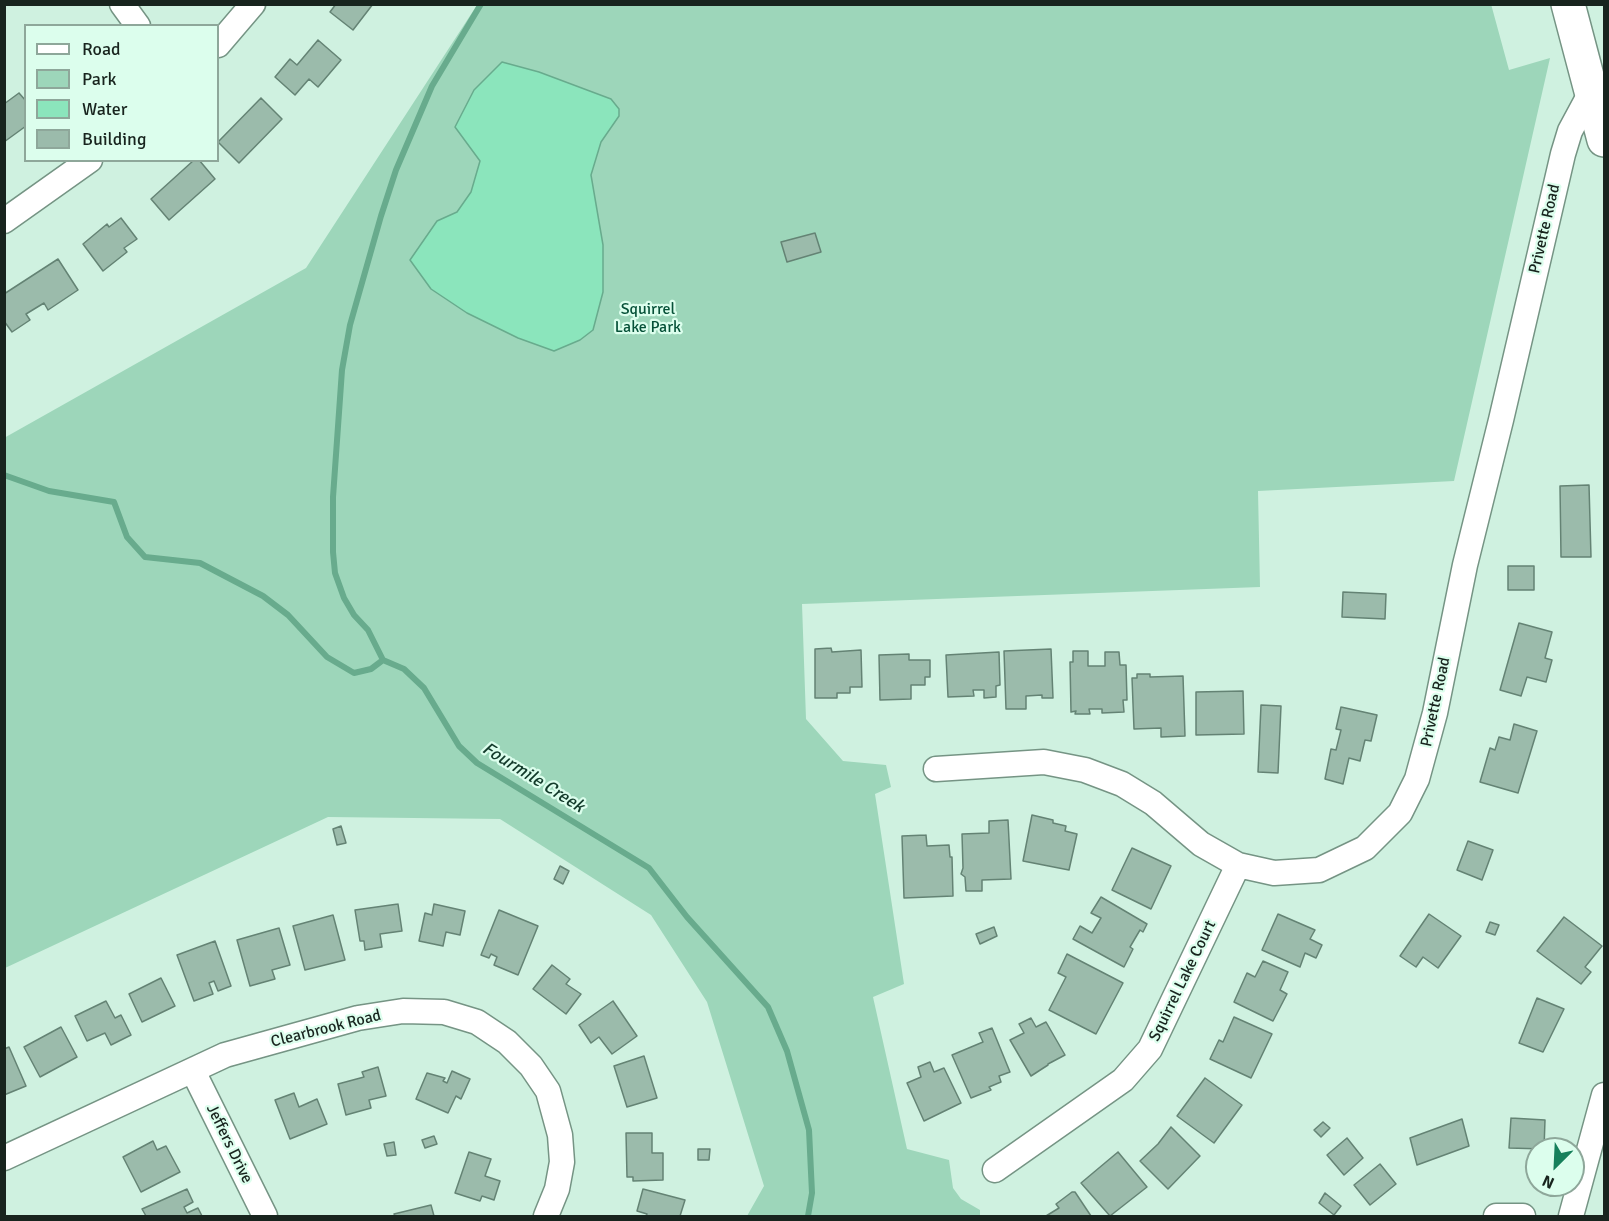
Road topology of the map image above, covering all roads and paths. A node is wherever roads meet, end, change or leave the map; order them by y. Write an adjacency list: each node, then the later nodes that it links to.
1 (122, 4): 4 (street)
2 (253, 4): 5 (street)
3 (1568, 4): 6 (street)
4 (137, 24)
5 (219, 44)
6 (1591, 92): 7 (street); 11 (street, Privette Road)
7 (1605, 140)
8 (87, 162): 9 (street)
9 (4, 221)
10 (936, 769): 11 (street, Privette Road)
11 (1238, 865): 15 (street, Squirrel Lake Court)
12 (193, 1071): 14 (street, Clearbrook Road); 16 (street, Jeffers Drive); 17 (street, Clearbrook Road)
13 (1605, 1095): 20 (street)
14 (4, 1158)
15 (995, 1170)
16 (265, 1216)
17 (546, 1216)
18 (1496, 1216): 19 (street)
19 (1523, 1216)
20 (1571, 1216)

